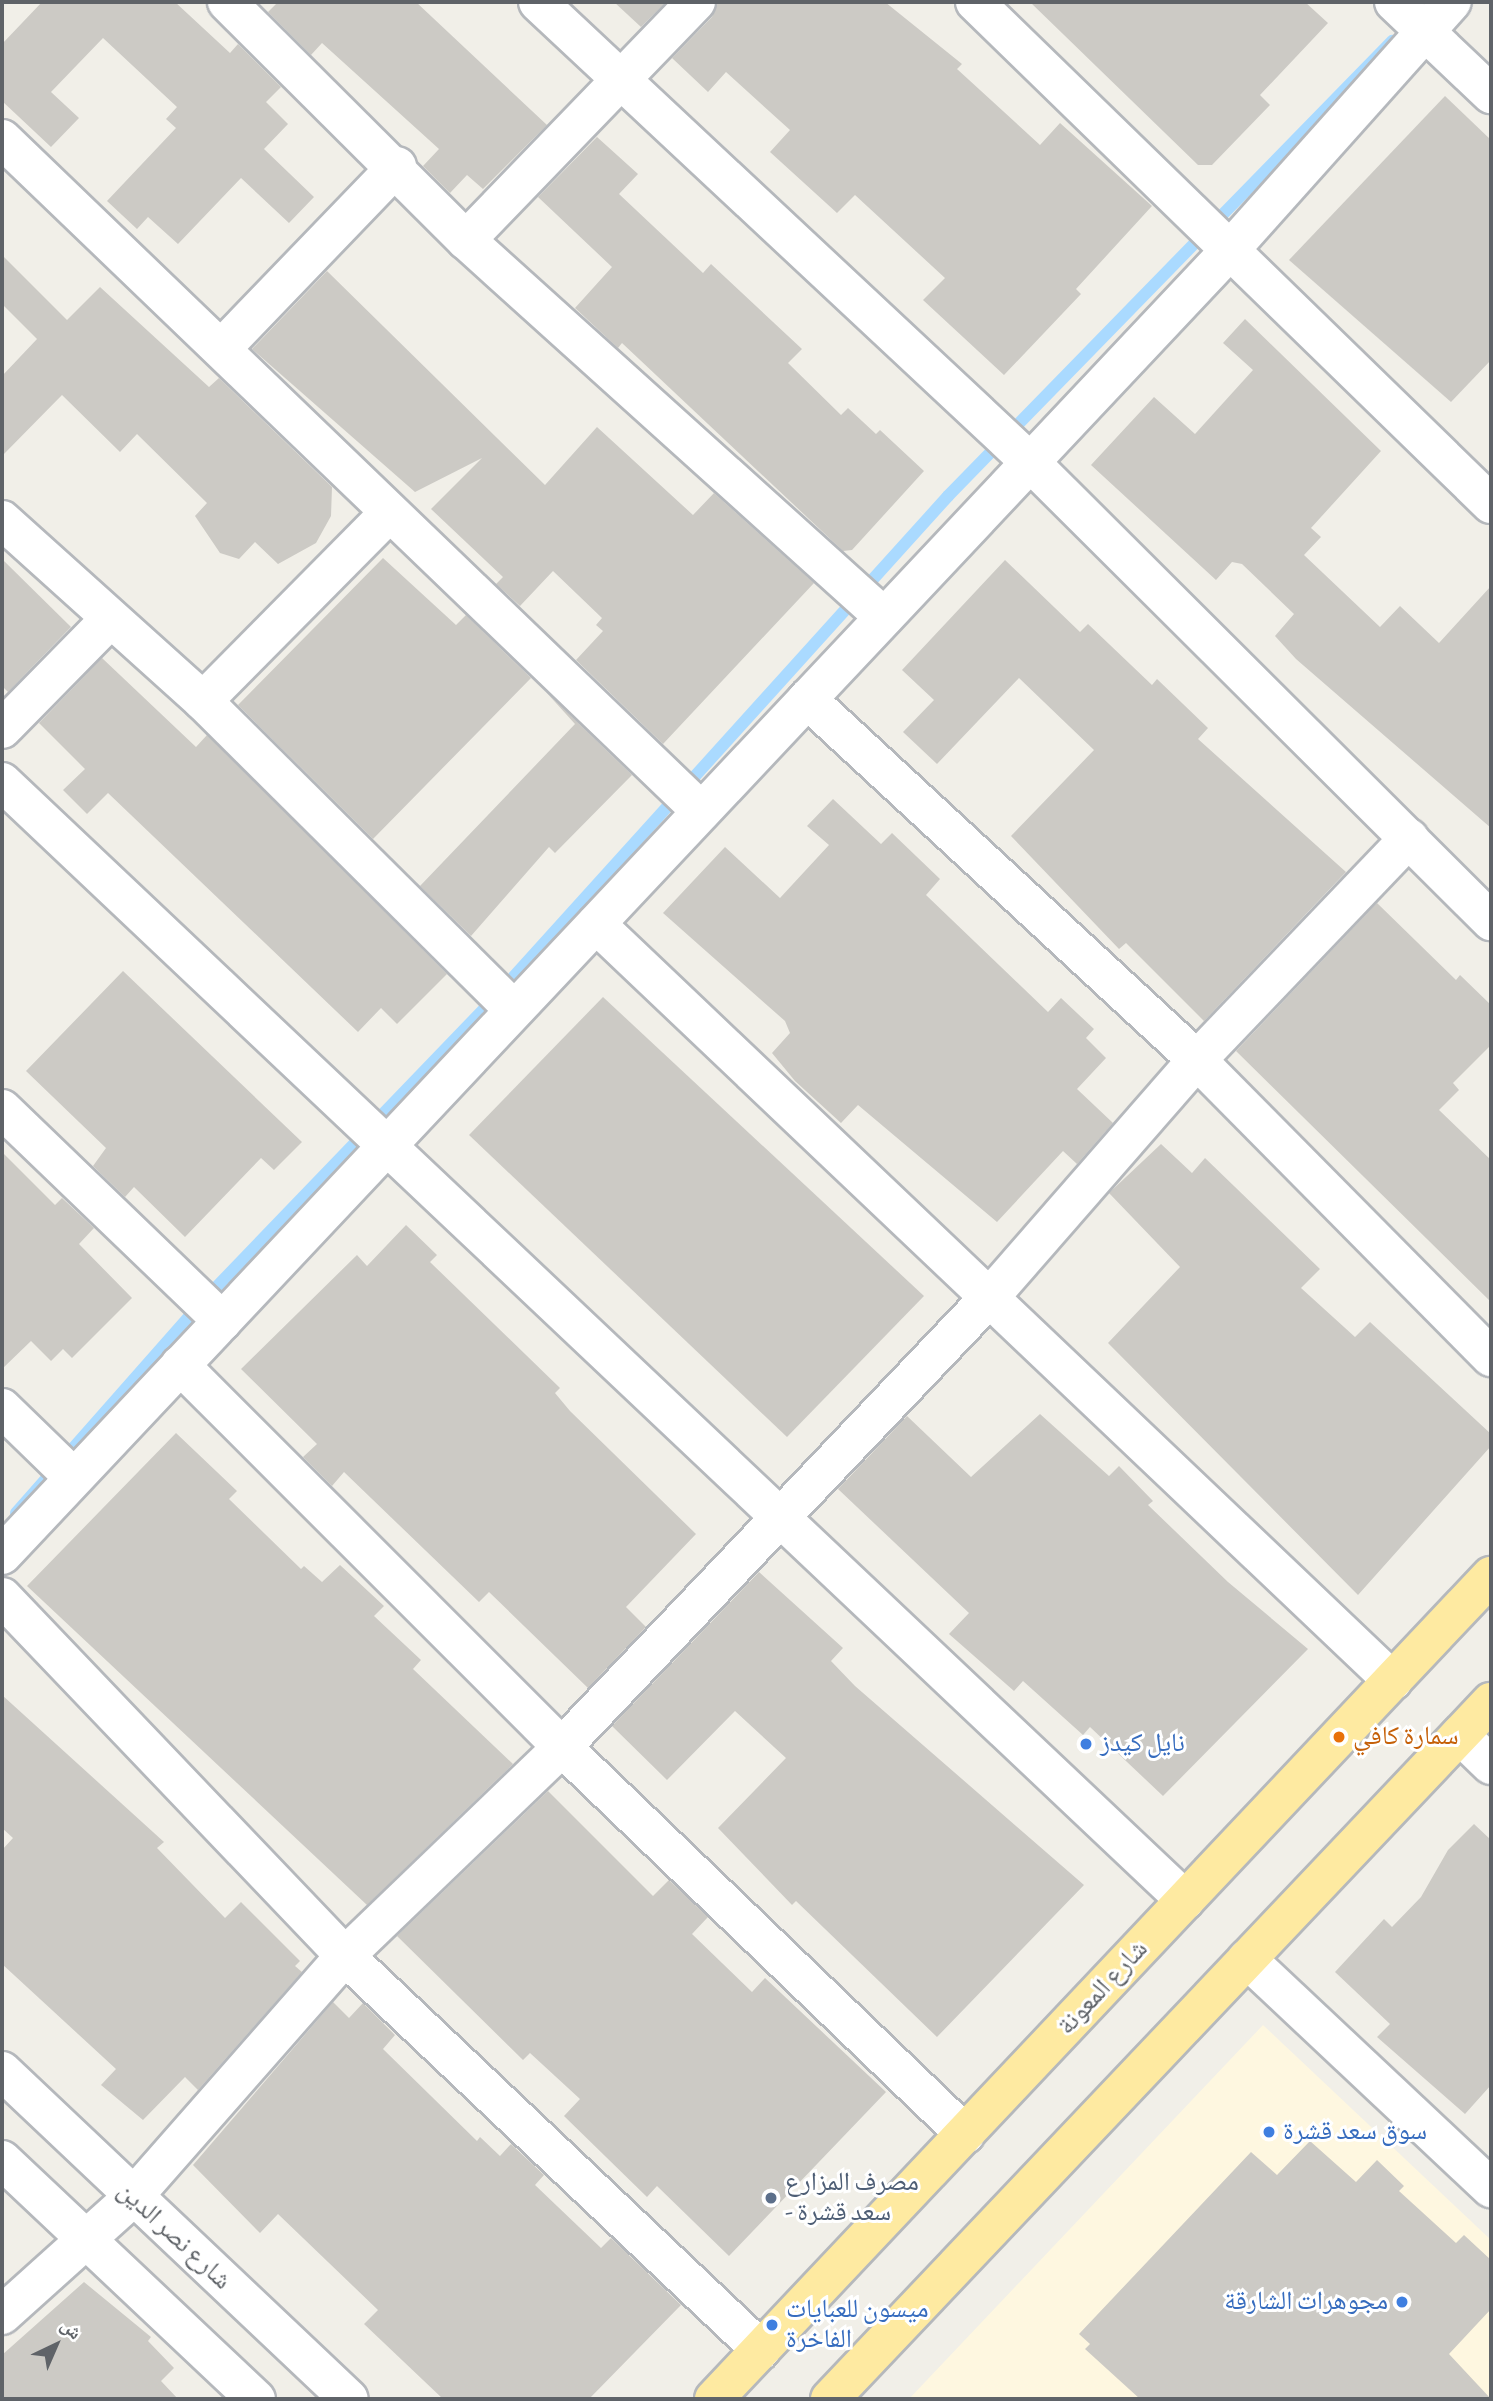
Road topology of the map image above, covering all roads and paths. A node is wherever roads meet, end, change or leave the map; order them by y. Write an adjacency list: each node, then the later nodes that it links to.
1 (227, 2): 11 (street)
2 (538, 2): 8 (street)
3 (696, 2): 8 (street)
4 (975, 2): 13 (street)
5 (1394, 2): 7 (street)
6 (1451, 2): 7 (street)
7 (1424, 30): 9 (street); 13 (street)
8 (622, 80): 12 (street); 15 (street)
9 (1491, 94)
10 (2, 139): 14 (street)
11 (397, 166): 12 (street); 14 (street)
12 (466, 240): 19 (street)
13 (1229, 251): 15 (street); 16 (street)
14 (223, 347): 17 (street)
15 (1030, 462): 19 (street); 26 (street)
16 (1491, 504)
17 (389, 513): 22 (street); 25 (street)
18 (2, 520): 20 (street)
19 (884, 617): 21 (street)
20 (109, 620): 22 (street); 23 (street)
21 (807, 699): 25 (street); 30 (street)
22 (203, 701): 29 (street)
23 (2, 729)
24 (2, 782): 32 (street)
25 (701, 811): 28 (street)
26 (1409, 838): 27 (street); 30 (street)
27 (1488, 910)
28 (596, 924): 29 (street); 33 (street)
29 (514, 1010): 32 (street)
30 (1197, 1060): 33 (street); 35 (street)
31 (2, 1109): 34 (street)
32 (385, 1147): 34 (street); 39 (street)
33 (990, 1297): 39 (street); 43 (street)
34 (222, 1321): 36 (street)
35 (1491, 1357)
36 (180, 1365): 38 (street); 46 (street)
37 (2, 1408): 38 (street)
38 (74, 1478): 40 (street)
39 (778, 1519): 46 (street); 48 (street)
40 (2, 1555)
41 (1491, 1576): 43 (highway, شارع المعونة)
42 (2, 1597): 49 (street)
43 (1393, 1681): 48 (highway, شارع المعونة)
44 (1491, 1702): 45 (highway)
45 (1460, 1735): 47 (street); 50 (highway)
46 (562, 1747): 49 (street); 52 (street)
47 (1491, 1765)
48 (1185, 1900): 52 (highway, شارع المعونة)
49 (345, 1955): 55 (street); 58 (street)
50 (1247, 1959): 54 (street); 62 (highway)
51 (2, 2071): 55 (street, شارع نصر الدين)
52 (965, 2134): 58 (highway, شارع المعونة)
53 (2, 2160): 56 (street)
54 (1491, 2188)
55 (133, 2197): 56 (street); 60 (street, شارع نصر الدين)
56 (84, 2238): 57 (street); 59 (street)
57 (2, 2315)
58 (761, 2350): 61 (highway, شارع المعونة)
59 (256, 2399)
60 (349, 2399)
61 (714, 2399)
62 (830, 2399)

